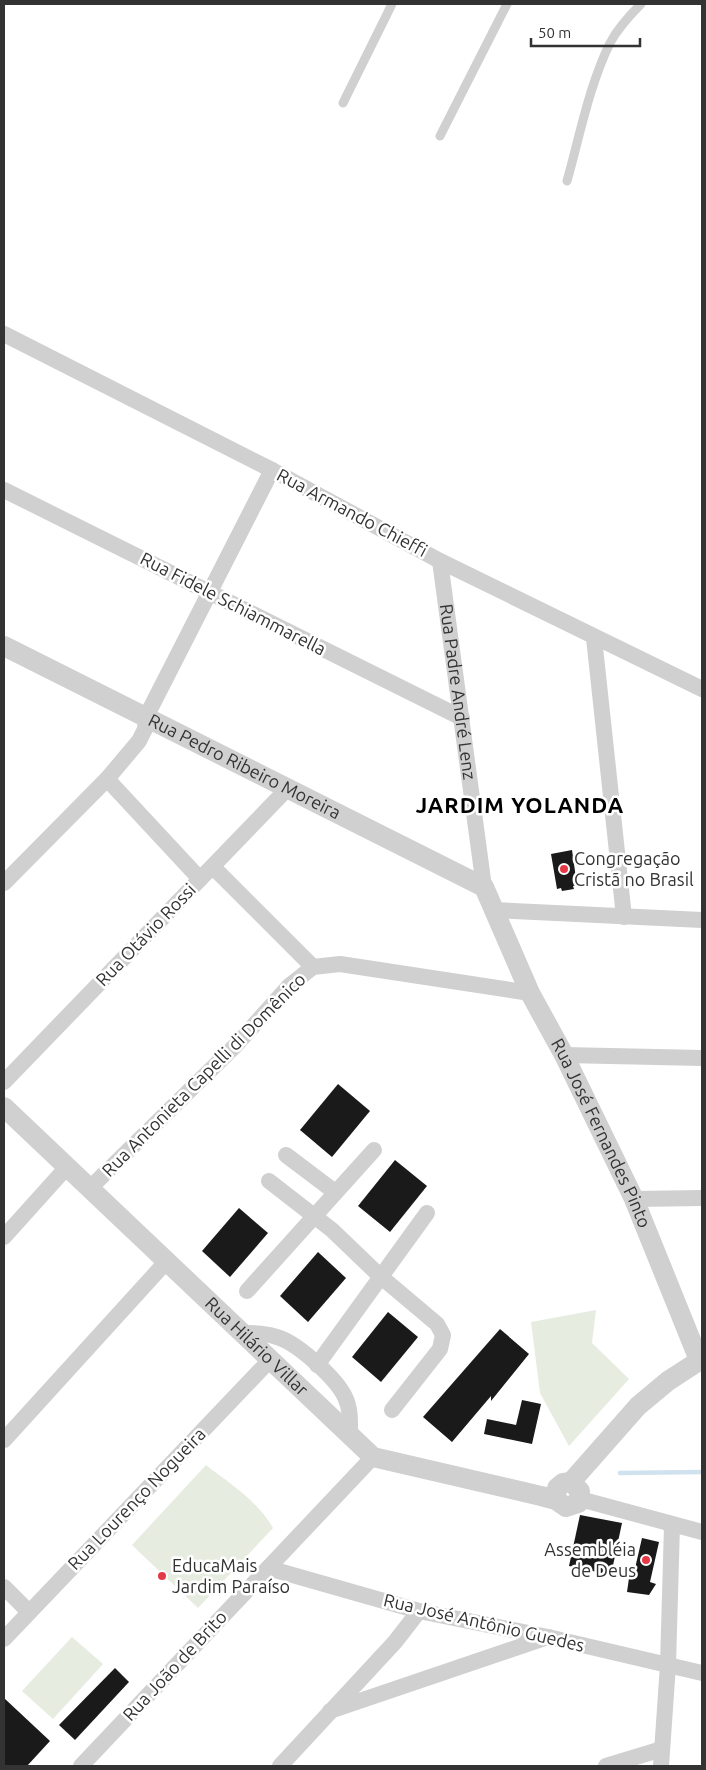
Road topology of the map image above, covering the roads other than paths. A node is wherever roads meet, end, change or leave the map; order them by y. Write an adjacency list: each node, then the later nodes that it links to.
1 (392, 4): 4 (lane)
2 (506, 4): 5 (lane)
3 (641, 4): 6 (lane)
4 (343, 103)
5 (440, 136)
6 (567, 181)
7 (4, 334): 8 (street, Rua Armando Chieffi)
8 (272, 470): 10 (street, Rua Armando Chieffi); 11 (street)
9 (4, 490): 11 (street, Rua Fidele Schiammarella)
10 (440, 561): 12 (street, Rua Armando Chieffi); 16 (street, Rua Padre André Lenz)
11 (209, 592): 15 (street); 16 (street, Rua Fidele Schiammarella)
12 (594, 638): 14 (street, Rua Armando Chieffi); 24 (street)
13 (4, 646): 15 (street, Rua Pedro Ribeiro Moreira)
14 (702, 690)
15 (146, 716): 17 (street); 18 (street, Rua Pedro Ribeiro Moreira)
16 (462, 718): 22 (street, Rua Padre André Lenz)
17 (107, 779): 20 (street); 21 (street)
18 (289, 787): 19 (street, Rua Otávio Rossi); 22 (street, Rua Pedro Ribeiro Moreira)
19 (213, 867): 20 (street, Rua Otávio Rossi); 26 (street)
20 (200, 879): 30 (street, Rua Otávio Rossi)
21 (4, 883)
22 (484, 887): 23 (street, Rua Padre André Lenz)
23 (494, 910): 24 (street); 27 (street, Rua José Fernandes Pinto)
24 (624, 917): 25 (street)
25 (702, 920)
26 (313, 967): 27 (street, Rua Antonieta Capelli di Domênico); 36 (street, Rua Antonieta Capelli di Domênico)
27 (530, 993): 28 (street, Rua José Fernandes Pinto)
28 (564, 1055): 29 (street); 39 (street, Rua José Fernandes Pinto)
29 (702, 1058)
30 (4, 1082)
31 (4, 1107): 34 (street, Rua Hilário Villar)
32 (374, 1150): 37 (street)
33 (286, 1154): 37 (street)
34 (67, 1168): 36 (street, Rua Hilário Villar); 42 (street)
35 (270, 1181): 41 (street)
36 (89, 1189): 43 (street, Rua Hilário Villar)
37 (335, 1192): 41 (street)
38 (702, 1198): 39 (street)
39 (634, 1199): 47 (street, Rua José Fernandes Pinto)
40 (427, 1213): 44 (street)
41 (314, 1215): 44 (street); 45 (street)
42 (4, 1238)
43 (166, 1262): 46 (street, Rua Hilário Villar); 52 (street)
44 (380, 1276): 49 (street); 50 (street)
45 (248, 1291)
46 (242, 1333): 48 (street, Rua Hilário Villar); 49 (street)
47 (701, 1359): 54 (street)
48 (270, 1360): 51 (street, Rua Hilário Villar); 60 (street, Rua Lourenço Nogueira)
49 (318, 1366): 51 (street)
50 (392, 1410)
51 (350, 1436): 53 (street, Rua Hilário Villar)
52 (4, 1440)
53 (373, 1457): 54 (street, Rua Hilário Villar); 57 (street, Rua João de Brito)
54 (576, 1491): 55 (street)
55 (672, 1525): 56 (street); 63 (street)
56 (702, 1532)
57 (268, 1568): 59 (street, Rua José Antônio Guedes); 67 (street, Rua João de Brito)
58 (4, 1587): 60 (street)
59 (419, 1611): 61 (street, Rua José Antônio Guedes); 65 (street)
60 (28, 1612): 62 (street, Rua Lourenço Nogueira)
61 (548, 1637): 63 (street, Rua José Antônio Guedes); 65 (street)
62 (4, 1639)
63 (668, 1665): 64 (street, Rua José Antônio Guedes); 66 (street)
64 (702, 1673)
65 (330, 1711): 68 (street)
66 (662, 1748): 69 (street); 70 (street)
67 (81, 1766)
68 (280, 1766)
69 (606, 1766)
70 (661, 1766)

